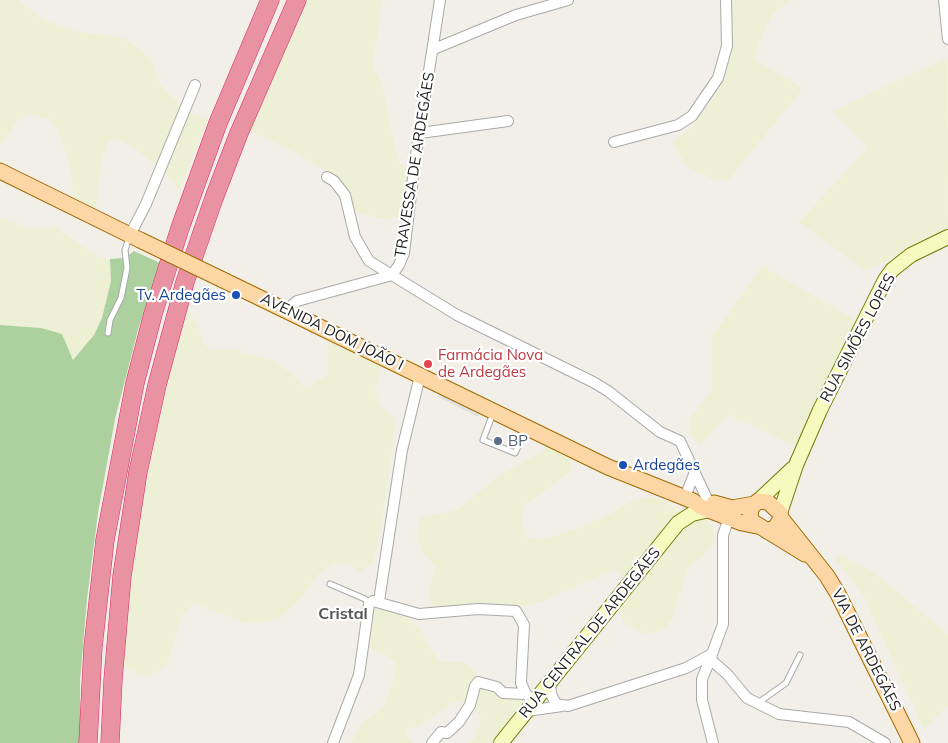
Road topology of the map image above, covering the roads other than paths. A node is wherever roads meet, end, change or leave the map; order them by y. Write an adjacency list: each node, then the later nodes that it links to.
1 (270, 0): 40 (highway)
2 (297, 0): 41 (highway)
3 (440, 0): 8 (street, TRAVESSA DE ARDEGÃES)
4 (568, 0): 8 (street)
5 (726, 0): 12 (street)
6 (944, 0): 7 (street)
7 (948, 39)
8 (434, 49): 11 (street, TRAVESSA DE ARDEGÃES)
9 (195, 85): 15 (street)
10 (508, 121): 11 (street)
11 (420, 133): 17 (street, TRAVESSA DE ARDEGÃES)
12 (614, 142)
13 (0, 171): 15 (main road, AVENIDA DOM JOÃO I)
14 (327, 177): 17 (street)
15 (135, 237): 18 (main road, AVENIDA DOM JOÃO I, bridge); 19 (lane)
16 (948, 237): 23 (street, RUA SIMÕES LOPES)
17 (392, 275): 18 (street, TRAVESSA DE ARDEGÃES); 24 (street)
18 (286, 310): 20 (main road, AVENIDA DOM JOÃO I)
19 (108, 333)
20 (420, 376): 21 (main road, AVENIDA DOM JOÃO I); 33 (street)
21 (494, 410): 22 (main road, AVENIDA DOM JOÃO I); 22 (lane)
22 (528, 427): 25 (main road, AVENIDA DOM JOÃO I)
23 (796, 465): 26 (street, RUA SIMÕES LOPES); 27 (street, RUA SIMÕES LOPES)
24 (695, 472): 25 (street); 25 (street)
25 (699, 502): 26 (main road, AVENIDA DOM JOÃO I); 28 (main road, AVENIDA DOM JOÃO I); 29 (street, RUA CENTRAL DE ARDEGÃES); 29 (street, RUA CENTRAL DE ARDEGÃES)
26 (756, 503): 27 (main road); 30 (main road)
27 (780, 516): 30 (main road); 31 (main road, VIA DE ARDEGÃES)
28 (729, 518): 30 (main road, AVENIDA DOM JOÃO I); 35 (street)
29 (678, 523): 36 (street, RUA CENTRAL DE ARDEGÃES)
30 (762, 528): 31 (main road, VIA DE ARDEGÃES)
31 (815, 560): 47 (main road, VIA DE ARDEGÃES)
32 (330, 584): 33 (lane)
33 (374, 602): 37 (street); 42 (street)
34 (800, 655): 38 (lane)
35 (712, 657): 38 (street); 39 (street); 45 (street)
36 (550, 682): 37 (street, RUA CENTRAL DE ARDEGÃES); 39 (street)
37 (529, 702): 39 (street); 43 (street); 44 (street, RUA CENTRAL DE ARDEGÃES)
38 (758, 704): 46 (street)
39 (559, 705)
40 (88, 743)
41 (110, 743)
42 (333, 743)
43 (432, 743)
44 (501, 743)
45 (713, 743)
46 (885, 743)
47 (912, 743)

